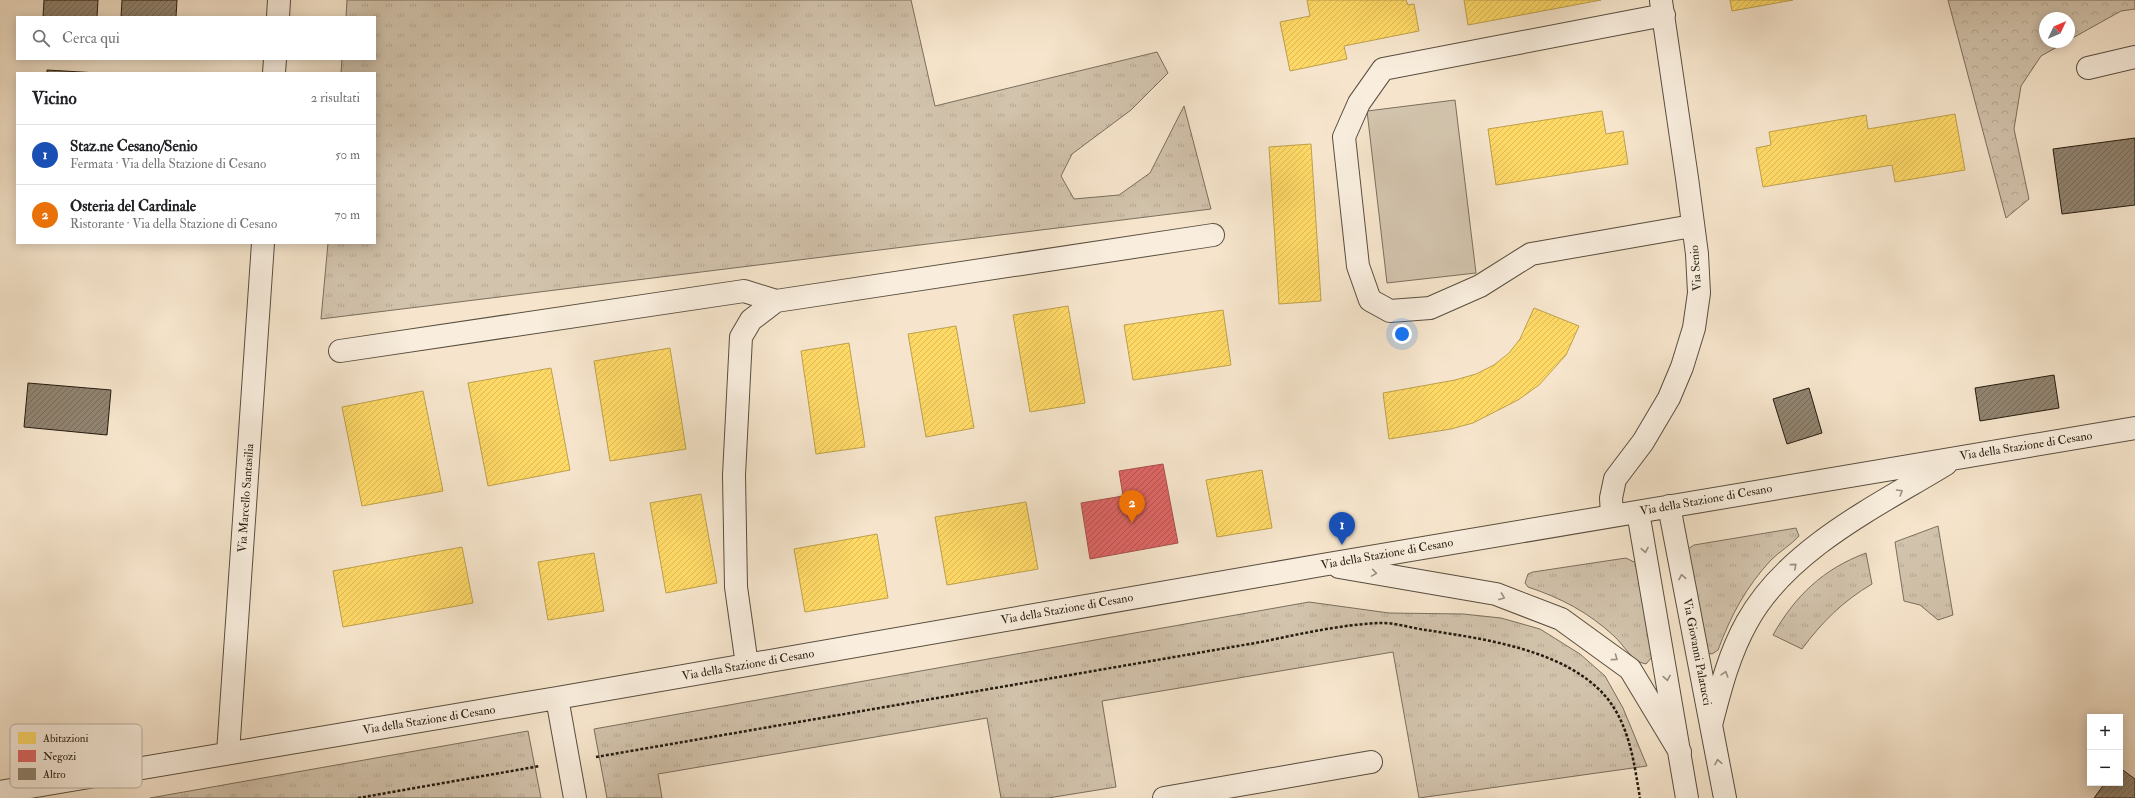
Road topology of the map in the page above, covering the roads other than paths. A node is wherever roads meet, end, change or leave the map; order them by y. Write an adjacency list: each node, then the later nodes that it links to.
1 (279, 0): 3 (street)
2 (1662, 8): 8 (street, Via Senio); 8 (street)
3 (278, 16)
4 (2135, 57): 6 (street)
5 (275, 60): 7 (street)
6 (2088, 68)
7 (274, 72)
8 (1692, 226): 17 (street, Via Senio)
9 (1213, 235): 11 (street)
10 (262, 244): 23 (street, Via Marcello Santasilia)
11 (776, 301): 12 (street); 19 (street)
12 (340, 351)
13 (2135, 428): 14 (street, Via della Stazione di Cesano)
14 (1955, 458): 15 (street, Via della Stazione di Cesano); 21 (street, one-way to 14)
15 (1669, 506): 16 (street, Via della Stazione di Cesano); 21 (street, Via Giovanni Palatucci, one-way to 15)
16 (1638, 512): 17 (street, Via della Stazione di Cesano); 22 (street, one-way to 22)
17 (1612, 516): 18 (street, Via della Stazione di Cesano)
18 (1322, 565): 19 (street, Via della Stazione di Cesano); 22 (street, one-way to 22)
19 (748, 665): 20 (street, Via della Stazione di Cesano)
20 (557, 698): 23 (street, Via della Stazione di Cesano); 28 (street)
21 (1711, 725): 31 (street, Via Giovanni Palatucci, one-way to 21)
22 (1680, 752): 30 (street)
23 (228, 753): 25 (street, Via della Stazione di Cesano)
24 (1371, 762): 29 (street)
25 (142, 768)
26 (23, 788): 27 (street, Via della Stazione di Cesano)
27 (0, 792)
28 (575, 798)
29 (1164, 798)
30 (1687, 798)
31 (1725, 798)

